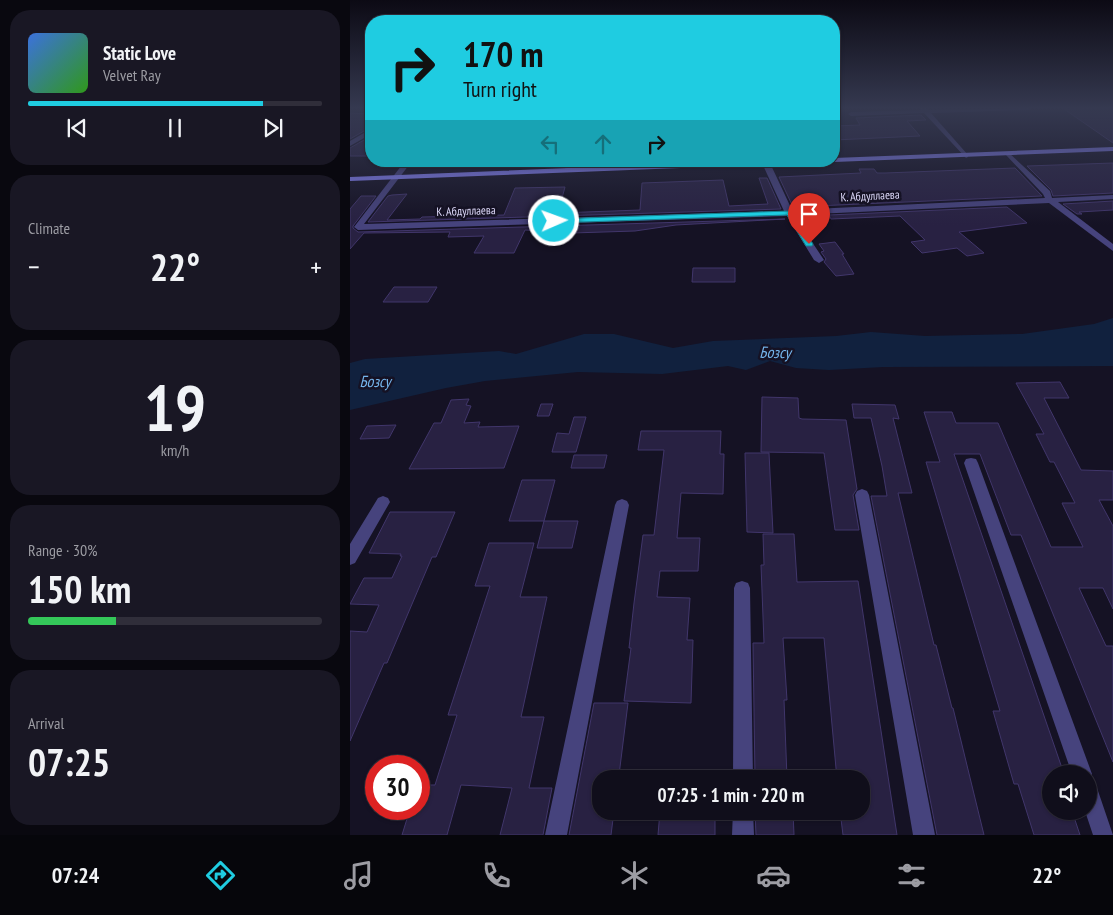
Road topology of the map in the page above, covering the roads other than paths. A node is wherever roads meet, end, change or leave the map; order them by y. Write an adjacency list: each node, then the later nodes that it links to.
1 (958, 147): 4 (street)
2 (1113, 149): 3 (street)
3 (1008, 154): 4 (street); 13 (street)
4 (966, 156): 5 (street)
5 (840, 160)
6 (404, 167): 10 (street)
7 (608, 167): 9 (street)
8 (768, 167): 14 (street)
9 (569, 169): 10 (street)
10 (396, 177): 11 (street); 14 (street, К. Абдуллаева)
11 (350, 179)
12 (1113, 197): 13 (street, К. Абдуллаева)
13 (1049, 199): 14 (street, К. Абдуллаева); 15 (street)
14 (789, 213): 16 (street)
15 (1113, 248)
16 (819, 260)
17 (971, 463): 23 (street)
18 (862, 495): 29 (street)
19 (383, 502): 21 (street)
20 (622, 505): 27 (street)
21 (350, 558)
22 (742, 588): 24 (street)
23 (1079, 765)
24 (743, 770)
25 (1097, 815): 30 (street)
26 (743, 820): 28 (street)
27 (556, 835)
28 (743, 835)
29 (924, 835)
30 (1104, 835)

